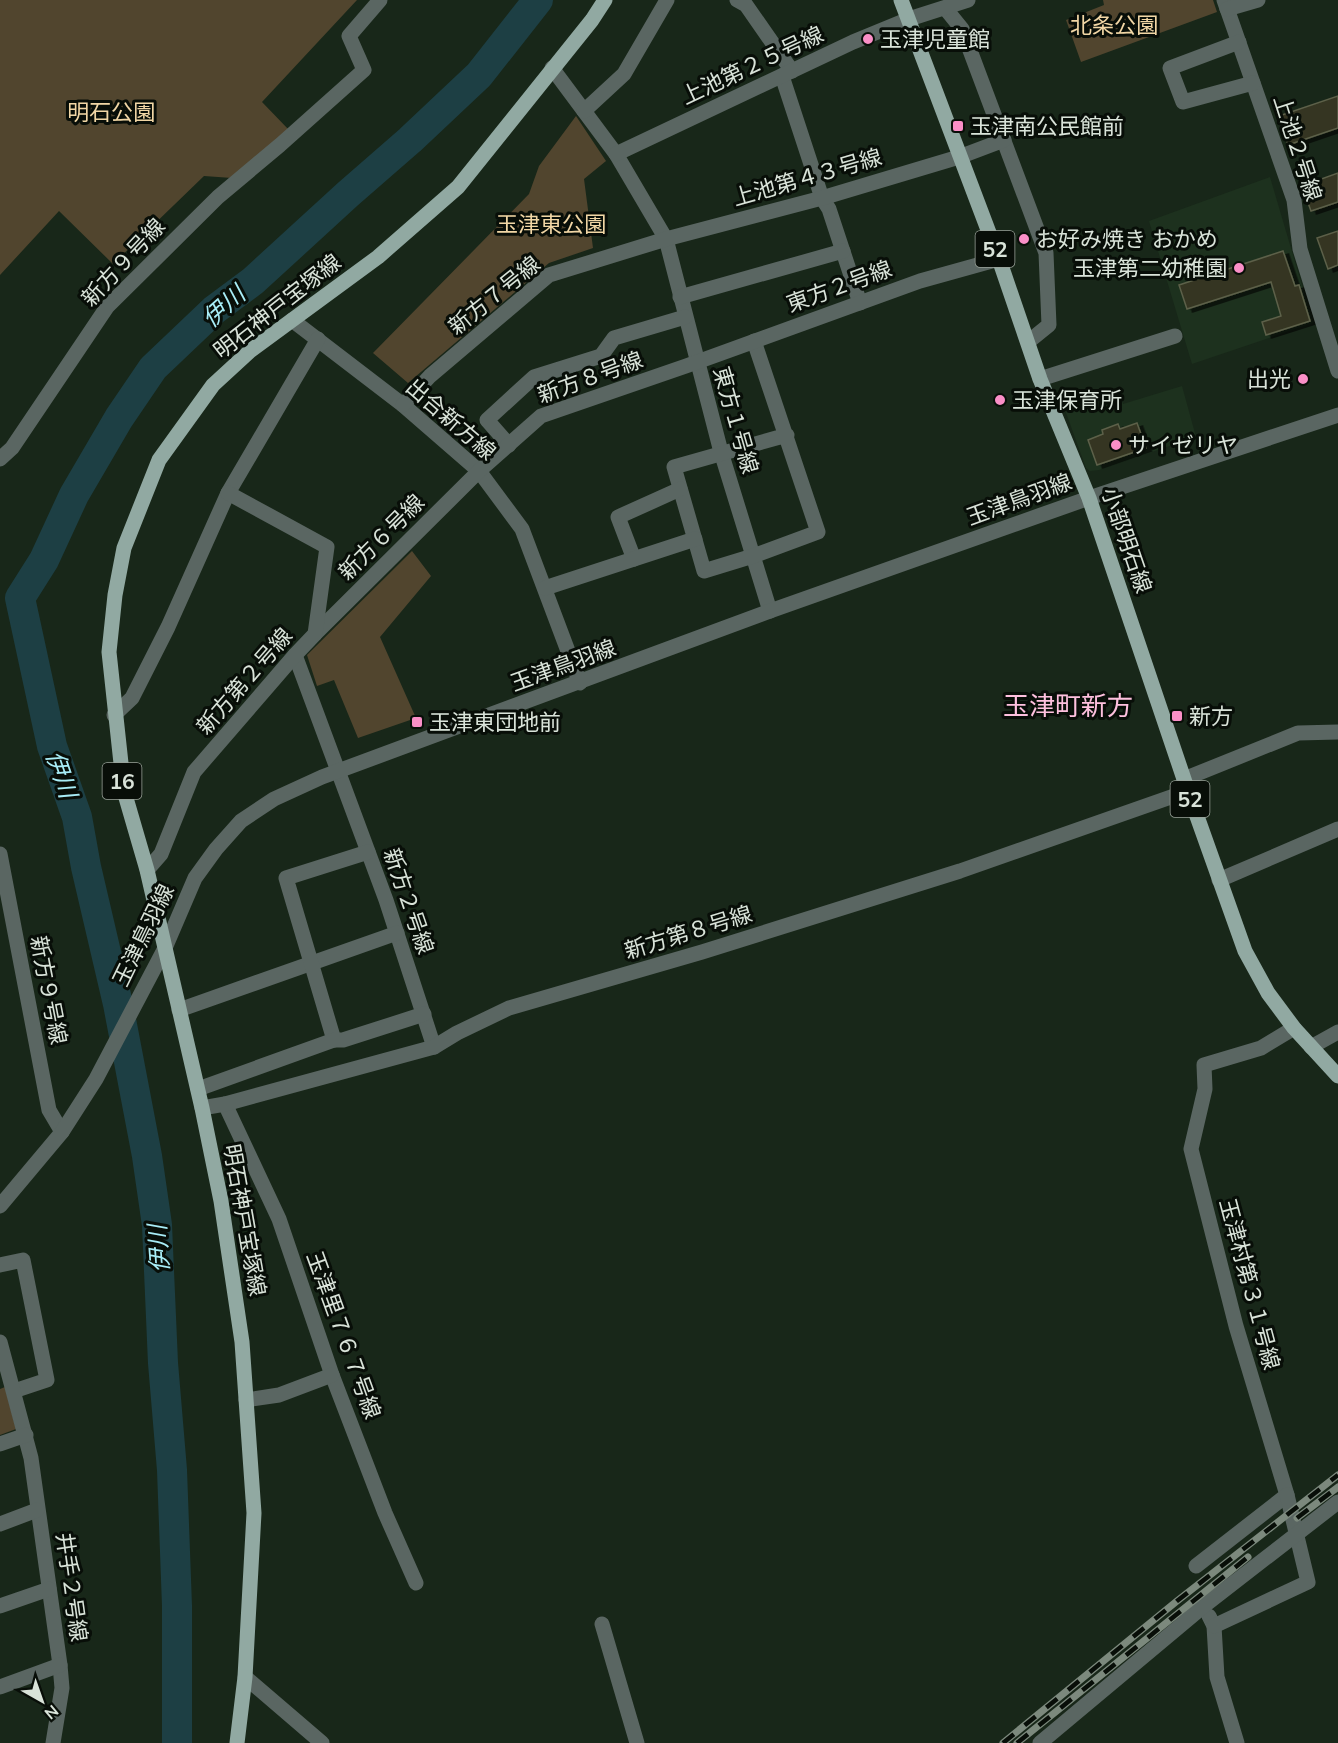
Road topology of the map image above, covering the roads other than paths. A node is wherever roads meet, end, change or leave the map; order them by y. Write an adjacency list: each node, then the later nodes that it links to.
1 (380, 0): 39 (street, 新方９号線)
2 (605, 0): 12 (main road, 明石神戸宝塚線 / 16)
3 (667, 0): 15 (street)
4 (737, 0): 13 (street)
5 (901, 0): 10 (main road, 小部明石線 / 52)
6 (968, 0): 9 (street, 上池第２５号線)
7 (1258, 0): 8 (street)
8 (1226, 5): 11 (street, 上池２号線)
9 (945, 8): 10 (street, 上池第２５号線); 16 (street)
10 (909, 19): 13 (street, 上池第２５号線); 18 (main road, 小部明石線 / 52)
11 (1239, 42): 14 (street, 上池２号線); 14 (street)
12 (552, 68): 15 (street, 東方１号線); 26 (main road, 明石神戸宝塚線 / 16)
13 (787, 73): 17 (street, 上池第２５号線); 19 (street)
14 (1253, 83): 32 (street, 上池２号線)
15 (584, 111): 17 (street, 東方１号線)
16 (1004, 140): 18 (street, 上池第４３号線); 30 (street)
17 (616, 154): 20 (street, 東方１号線)
18 (959, 157): 19 (street, 上池第４３号線); 22 (main road, 小部明石線 / 52)
19 (822, 198): 20 (street, 上池第４３号線); 21 (street)
20 (666, 239): 23 (street, 東方１号線); 34 (street, 新方７号線)
21 (843, 251): 23 (street); 24 (street)
22 (999, 259): 24 (street, 東方２号線); 30 (main road, 小部明石線 / 52)
23 (680, 297): 25 (street, 東方１号線)
24 (860, 303): 29 (street, 東方２号線)
25 (685, 317): 31 (street, 東方１号線); 37 (street)
26 (292, 320): 28 (street, 出合新方線); 52 (main road, 明石神戸宝塚線 / 16)
27 (1175, 336): 33 (street)
28 (318, 339): 34 (street, 出合新方線); 42 (street)
29 (754, 341): 31 (street, 東方２号線); 36 (street)
30 (1028, 342): 33 (main road, 小部明石線 / 52)
31 (696, 362): 37 (street, 新方８号線); 38 (street, 東方１号線)
32 (1338, 371)
33 (1040, 379): 43 (main road, 小部明石線 / 52)
34 (403, 405): 40 (street, 出合新方線)
35 (1338, 415): 43 (street, 玉津鳥羽線)
36 (787, 435): 38 (street); 45 (street)
37 (509, 445): 40 (street, 新方８号線)
38 (721, 453): 41 (street); 45 (street, 東方１号線)
39 (0, 459)
40 (479, 471): 47 (street, 出合新方線); 49 (street, 新方６号線)
41 (680, 489): 44 (street); 46 (street)
42 (228, 493): 49 (street, 新方第２号線); 52 (street)
43 (1089, 498): 48 (street, 玉津鳥羽線); 55 (main road, 小部明石線 / 52)
44 (695, 539): 45 (street); 46 (street)
45 (753, 556): 48 (street, 東方１号線)
46 (634, 559): 47 (street)
47 (545, 588): 51 (street, 出合新方線)
48 (770, 611): 51 (street, 玉津鳥羽線)
49 (315, 634): 50 (street, 新方第２号線)
50 (295, 655): 54 (street, 新方２号線); 59 (street, 新方第２号線)
51 (580, 683): 54 (street, 玉津鳥羽線)
52 (114, 715): 59 (main road, 明石神戸宝塚線 / 16)
53 (1338, 732): 55 (street, 新方第８号線)
54 (338, 771): 57 (street, 新方２号線); 62 (street, 玉津鳥羽線)
55 (1186, 785): 60 (main road, 小部明石線 / 52); 69 (street, 新方第８号線)
56 (1338, 829): 60 (street)
57 (368, 852): 61 (street, 新方２号線); 63 (street)
58 (0, 854): 75 (street, 新方９号線)
59 (147, 870): 62 (main road, 明石神戸宝塚線 / 16)
60 (1219, 880): 66 (main road, 小部明石線 / 52)
61 (397, 933): 63 (street); 65 (street, 新方２号線)
62 (165, 948): 64 (main road, 明石神戸宝塚線 / 16); 75 (street, 玉津鳥羽線)
63 (310, 963): 64 (street); 68 (street)
64 (179, 1011): 72 (main road, 明石神戸宝塚線 / 16)
65 (424, 1014): 68 (street); 69 (street, 新方２号線)
66 (1294, 1028): 70 (main road, 小部明石線 / 52); 84 (street, 玉津村第３１号線)
67 (1338, 1032): 70 (street)
68 (334, 1040): 72 (street)
69 (435, 1047): 73 (street, 新方第８号線)
70 (1311, 1047): 71 (main road, 小部明石線 / 52)
71 (1338, 1076)
72 (198, 1089): 74 (main road, 明石神戸宝塚線 / 16)
73 (225, 1104): 74 (street, 新方第８号線); 79 (street, 玉津里７６７号線)
74 (202, 1108): 81 (main road, 明石神戸宝塚線 / 16)
75 (62, 1132): 76 (street, 玉津鳥羽線)
76 (0, 1206)
77 (0, 1265): 80 (street)
78 (0, 1342): 80 (street, 井手２号線)
79 (332, 1375): 81 (street); 90 (street, 玉津里７６７号線)
80 (14, 1391): 82 (street, 井手２号線)
81 (246, 1400): 97 (main road, 明石神戸宝塚線 / 16)
82 (26, 1435): 83 (street); 86 (street, 井手２号線)
83 (0, 1444)
84 (1287, 1495): 88 (street); 89 (street)
85 (1338, 1502): 88 (street)
86 (37, 1510): 87 (street); 91 (street, 井手２号線)
87 (0, 1524)
88 (1296, 1534): 92 (street); 95 (street)
89 (1196, 1566)
90 (416, 1583)
91 (49, 1589): 93 (street); 96 (street, 井手２号線)
92 (1205, 1605): 95 (street); 103 (street)
93 (0, 1606)
94 (602, 1624): 102 (street)
95 (1214, 1626): 104 (street)
96 (60, 1665): 98 (street); 99 (street, 井手２号線)
97 (245, 1677): 100 (main road, 明石神戸宝塚線 / 16); 101 (street)
98 (0, 1687)
99 (53, 1743)
100 (237, 1743)
101 (322, 1743)
102 (637, 1743)
103 (1040, 1743)
104 (1237, 1743)

